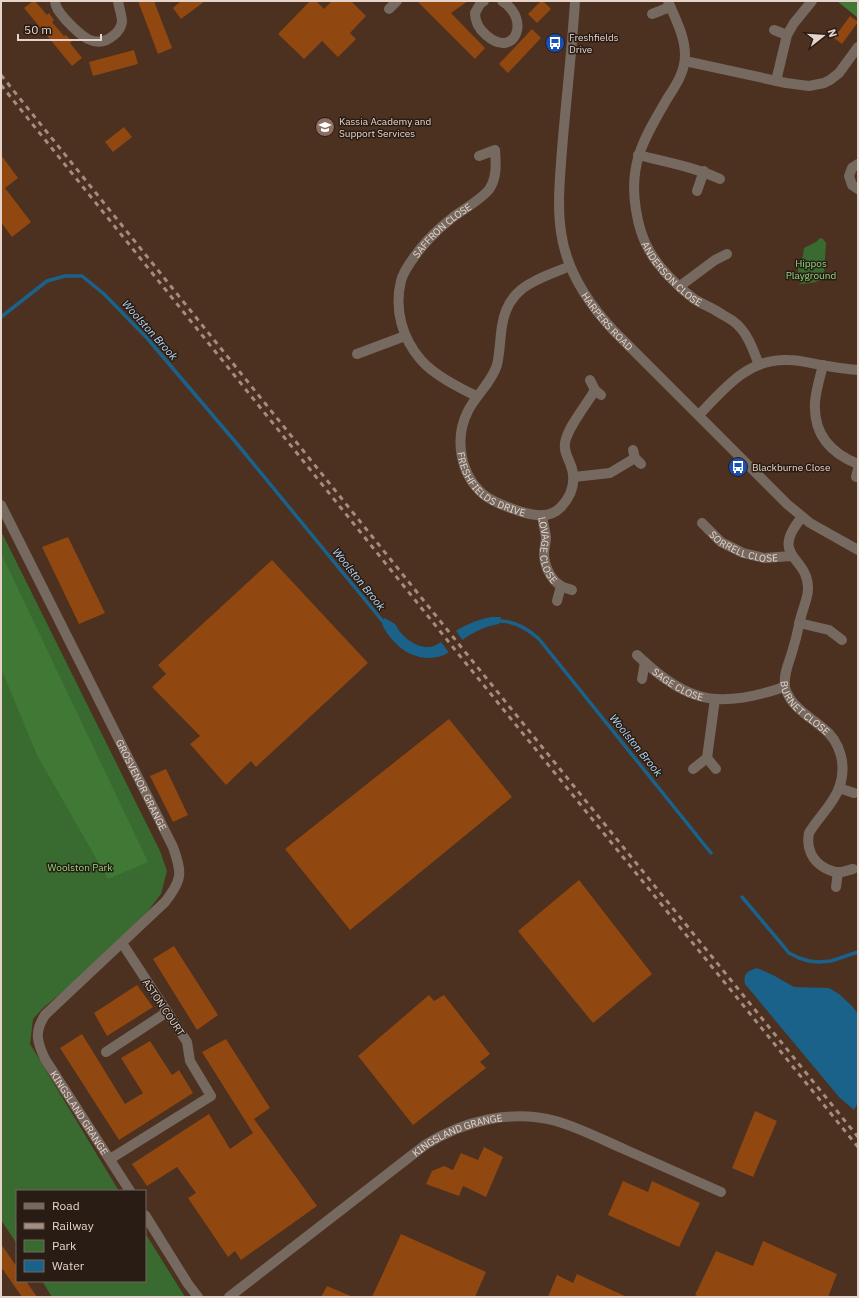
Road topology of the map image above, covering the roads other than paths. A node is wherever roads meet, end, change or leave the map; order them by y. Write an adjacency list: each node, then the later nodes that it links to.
1 (55, 1): 2 (street)
2 (118, 1)
3 (397, 1): 9 (street)
4 (484, 1): 5 (street)
5 (502, 1)
6 (575, 1): 24 (street, HARPERS ROAD)
7 (812, 1): 12 (street)
8 (669, 4): 10 (street, ANDERSON CLOSE); 14 (street, ANDERSON CLOSE)
9 (389, 9)
10 (652, 14)
11 (774, 30): 12 (street)
12 (787, 35): 15 (street)
13 (858, 47): 15 (street)
14 (685, 61): 15 (street); 17 (street, ANDERSON CLOSE)
15 (776, 81)
16 (479, 156): 26 (street, SAFFRON CLOSE)
17 (638, 156): 19 (street); 25 (street, ANDERSON CLOSE)
18 (858, 164): 21 (street)
19 (704, 171): 20 (street); 22 (street)
20 (720, 179)
21 (858, 189)
22 (697, 191)
23 (727, 254): 25 (street)
24 (570, 266): 32 (street, FRESHFIELDS DRIVE); 33 (street, HARPERS ROAD)
25 (680, 286): 28 (street, ANDERSON CLOSE)
26 (405, 336): 27 (street); 32 (street, SAFFRON CLOSE)
27 (357, 354)
28 (759, 365): 29 (street); 33 (street)
29 (823, 365): 30 (street); 35 (street)
30 (858, 370)
31 (590, 380): 36 (street, LOVAGE CLOSE)
32 (476, 396): 38 (street, FRESHFIELDS DRIVE)
33 (699, 415): 39 (street, HARPERS ROAD)
34 (636, 457): 36 (street)
35 (858, 464)
36 (574, 477): 38 (street, LOVAGE CLOSE)
37 (1, 505): 61 (street, GROSVENOR GRANGE)
38 (542, 515): 43 (street, LOVAGE CLOSE)
39 (802, 517): 41 (street, HARPERS ROAD); 42 (street, BURNET CLOSE)
40 (702, 523): 42 (street, SORRELL CLOSE)
41 (856, 548)
42 (792, 556): 46 (street, BURNET CLOSE)
43 (562, 586): 44 (street, LOVAGE CLOSE); 45 (street, LOVAGE CLOSE)
44 (572, 590)
45 (557, 601)
46 (799, 623): 47 (street); 51 (street, BURNET CLOSE)
47 (842, 640)
48 (637, 655): 49 (street, SAGE CLOSE)
49 (645, 662): 50 (street, SAGE CLOSE); 52 (street, SAGE CLOSE)
50 (642, 679)
51 (784, 687): 52 (street, SAGE CLOSE); 56 (street, BURNET CLOSE)
52 (715, 698): 53 (street, SAGE CLOSE)
53 (706, 758): 54 (street); 55 (street)
54 (693, 769)
55 (716, 769)
56 (839, 788): 57 (street); 59 (street, BURNET CLOSE)
57 (854, 793)
58 (853, 869): 59 (street)
59 (838, 872): 60 (street)
60 (836, 887)
61 (122, 943): 62 (street, ASTON COURT); 63 (street, GROSVENOR GRANGE)
62 (166, 1012): 64 (street); 65 (street, ASTON COURT)
63 (38, 1032): 65 (street, KINGSLAND GRANGE)
64 (106, 1052)
65 (110, 1159): 66 (street, KINGSLAND GRANGE)
66 (129, 1190)
67 (721, 1192): 70 (street, KINGSLAND GRANGE)
68 (146, 1218): 69 (street)
69 (198, 1297)
70 (229, 1297)

